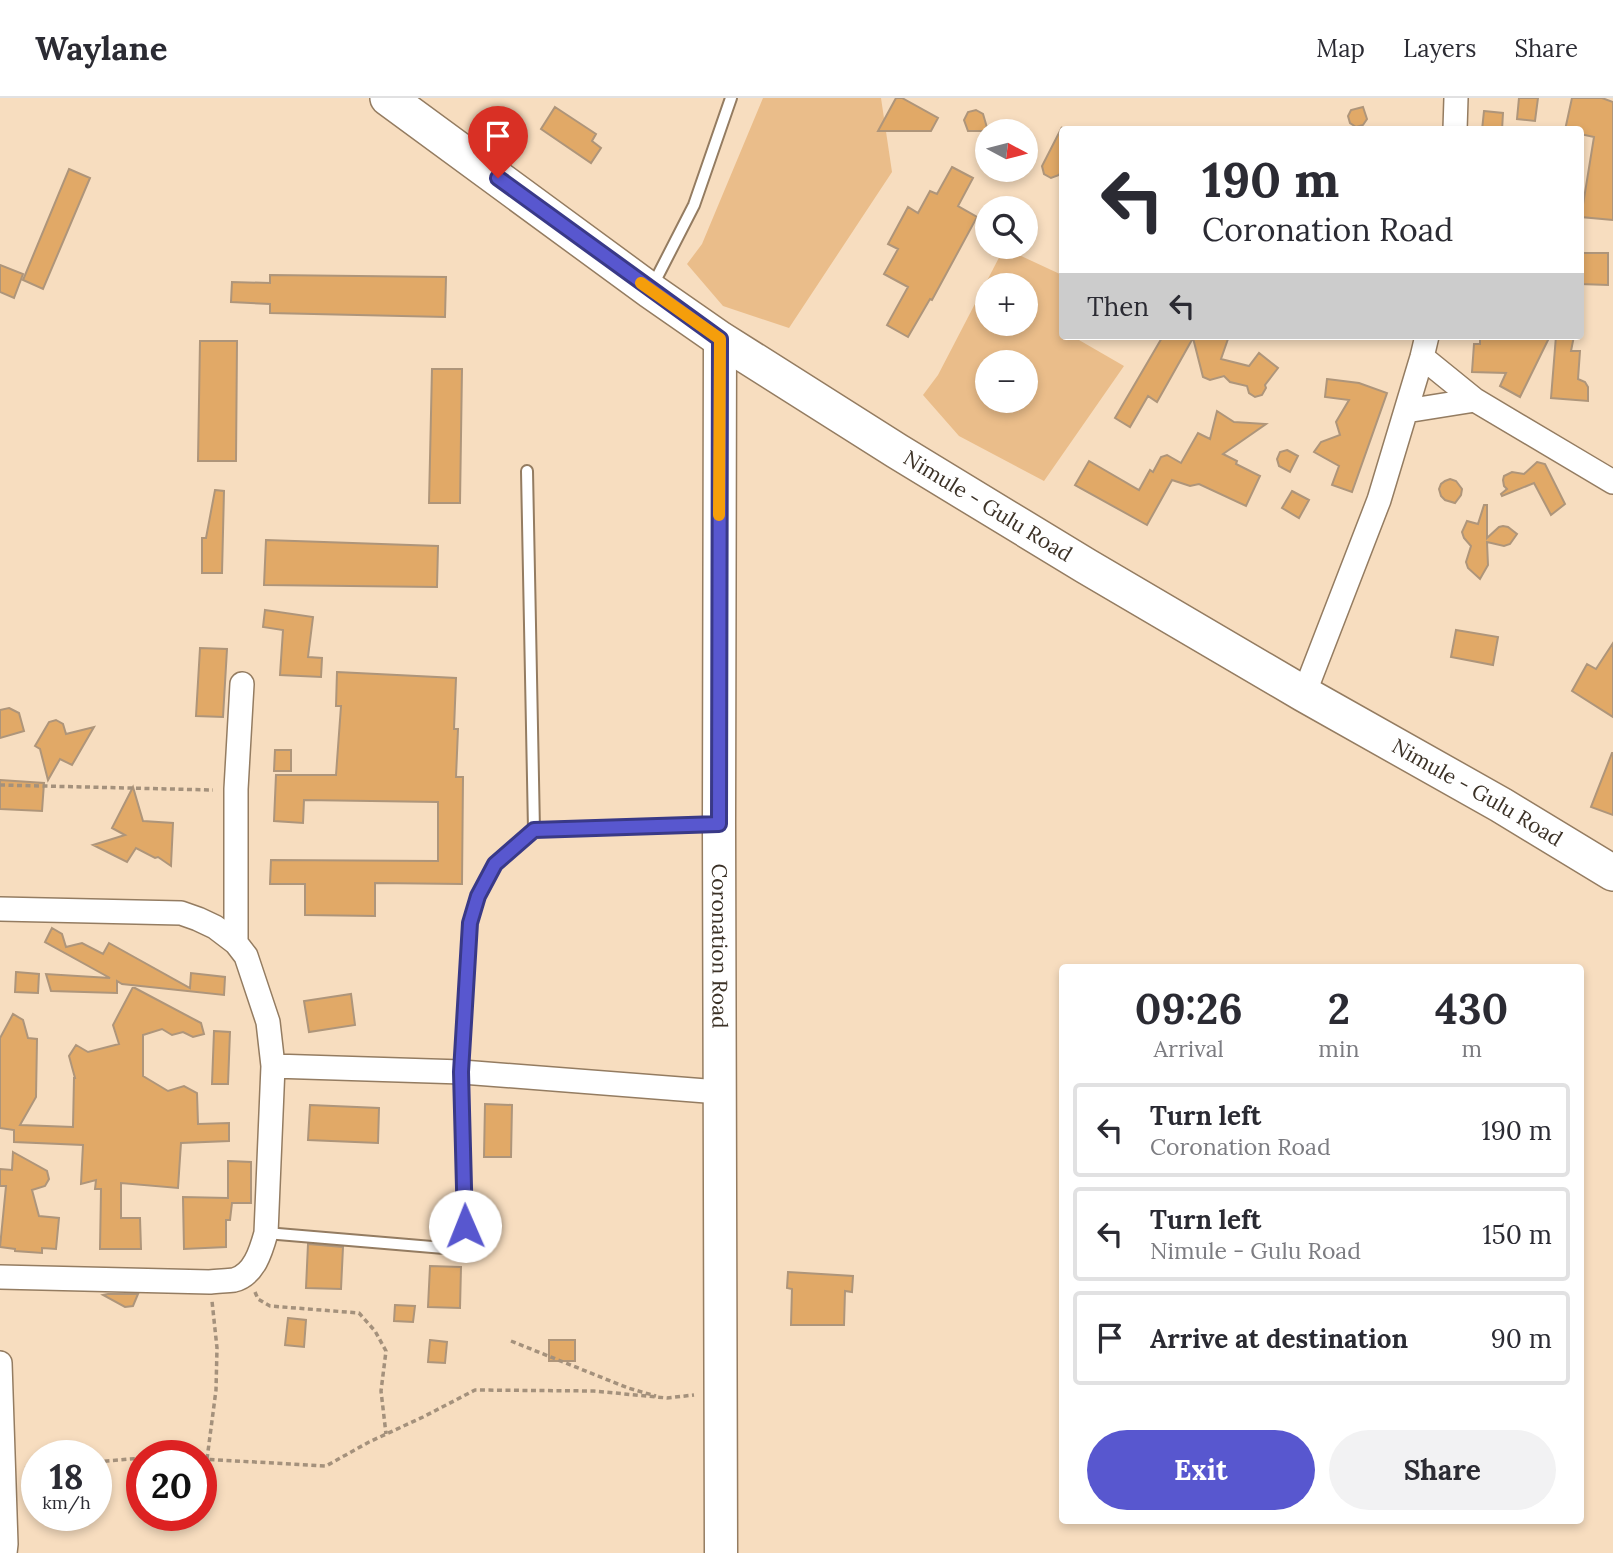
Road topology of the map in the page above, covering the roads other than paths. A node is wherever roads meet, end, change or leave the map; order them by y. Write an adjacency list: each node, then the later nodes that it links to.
1 (388, 98): 5 (main road, Nimule - Gulu Road)
2 (731, 98): 5 (lane)
3 (1456, 98): 4 (street)
4 (1455, 126)
5 (651, 291): 6 (main road, Nimule - Gulu Road)
6 (720, 339): 13 (main road, Nimule - Gulu Road); 14 (main road, Coronation Road)
7 (1425, 346): 8 (street); 9 (street)
8 (1475, 400): 9 (street); 11 (street)
9 (1406, 411): 13 (street)
10 (527, 471): 15 (lane)
11 (1613, 482)
12 (242, 684): 18 (street)
13 (1304, 694): 16 (main road, Nimule - Gulu Road)
14 (719, 824): 15 (lane); 21 (main road, Coronation Road)
15 (534, 830): 20 (lane)
16 (1613, 873)
17 (0, 909): 18 (street)
18 (236, 943): 19 (street)
19 (273, 1066): 20 (street); 22 (street)
20 (461, 1072): 21 (street); 22 (lane)
21 (719, 1092): 26 (main road, Coronation Road)
22 (266, 1234): 23 (street)
23 (0, 1276)
24 (0, 1363): 25 (street)
25 (5, 1553)
26 (721, 1553)

